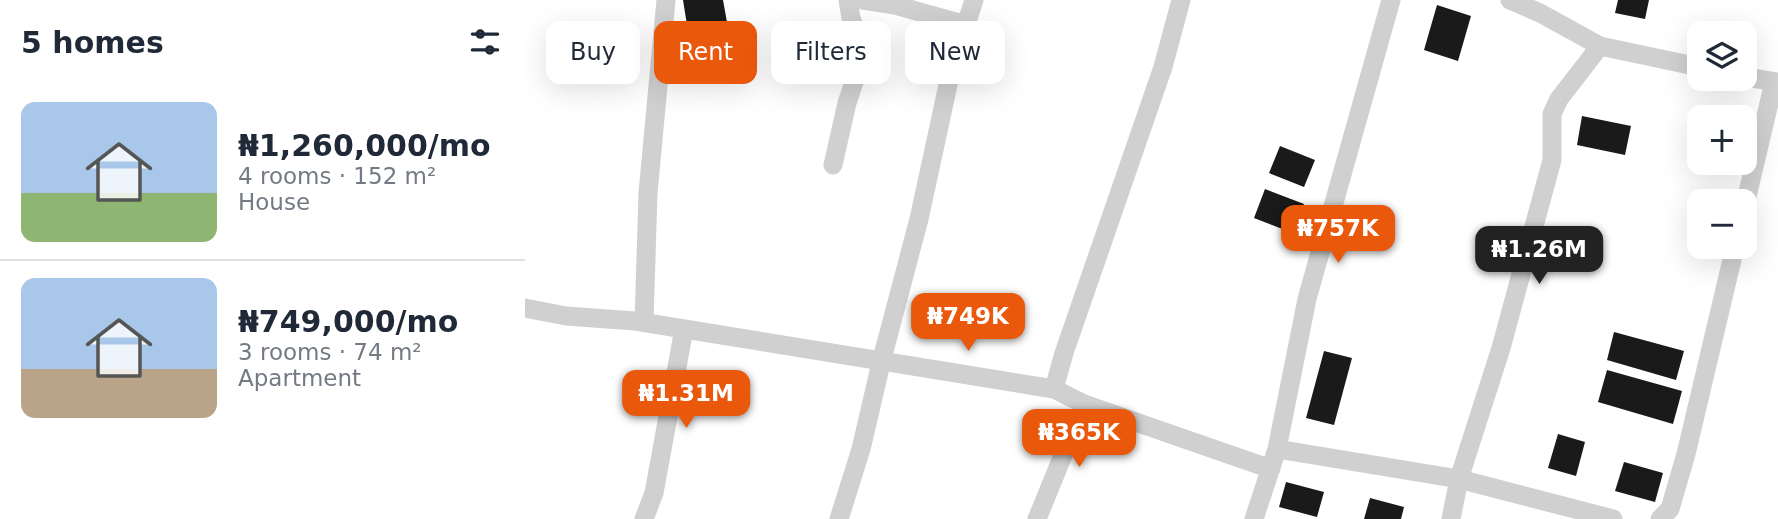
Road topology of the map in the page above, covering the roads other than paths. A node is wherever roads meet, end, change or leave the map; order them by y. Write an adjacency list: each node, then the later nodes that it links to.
1 (666, 0): 19 (street)
2 (848, 0): 15 (street)
3 (863, 0): 8 (street)
4 (974, 0): 9 (street)
5 (1181, 0): 22 (street)
6 (1391, 0): 24 (street)
7 (1510, 0): 10 (street)
8 (952, 21)
9 (967, 21)
10 (1600, 46): 11 (street); 26 (street)
11 (1687, 65)
12 (1757, 80): 13 (street)
13 (1776, 82): 16 (street)
14 (948, 84): 21 (street)
15 (833, 164)
16 (1749, 189)
17 (1732, 259): 33 (street)
18 (525, 308): 19 (street)
19 (644, 322): 20 (street)
20 (684, 329): 21 (street); 27 (street)
21 (882, 359): 22 (street); 28 (street)
22 (1054, 389): 23 (street)
23 (1084, 404): 25 (street); 29 (street)
24 (1277, 449): 25 (street); 26 (street)
25 (1271, 469): 30 (street)
26 (1459, 479): 31 (street); 32 (street)
27 (644, 519)
28 (839, 519)
29 (1037, 519)
30 (1254, 519)
31 (1451, 519)
32 (1613, 519)
33 (1660, 519)

